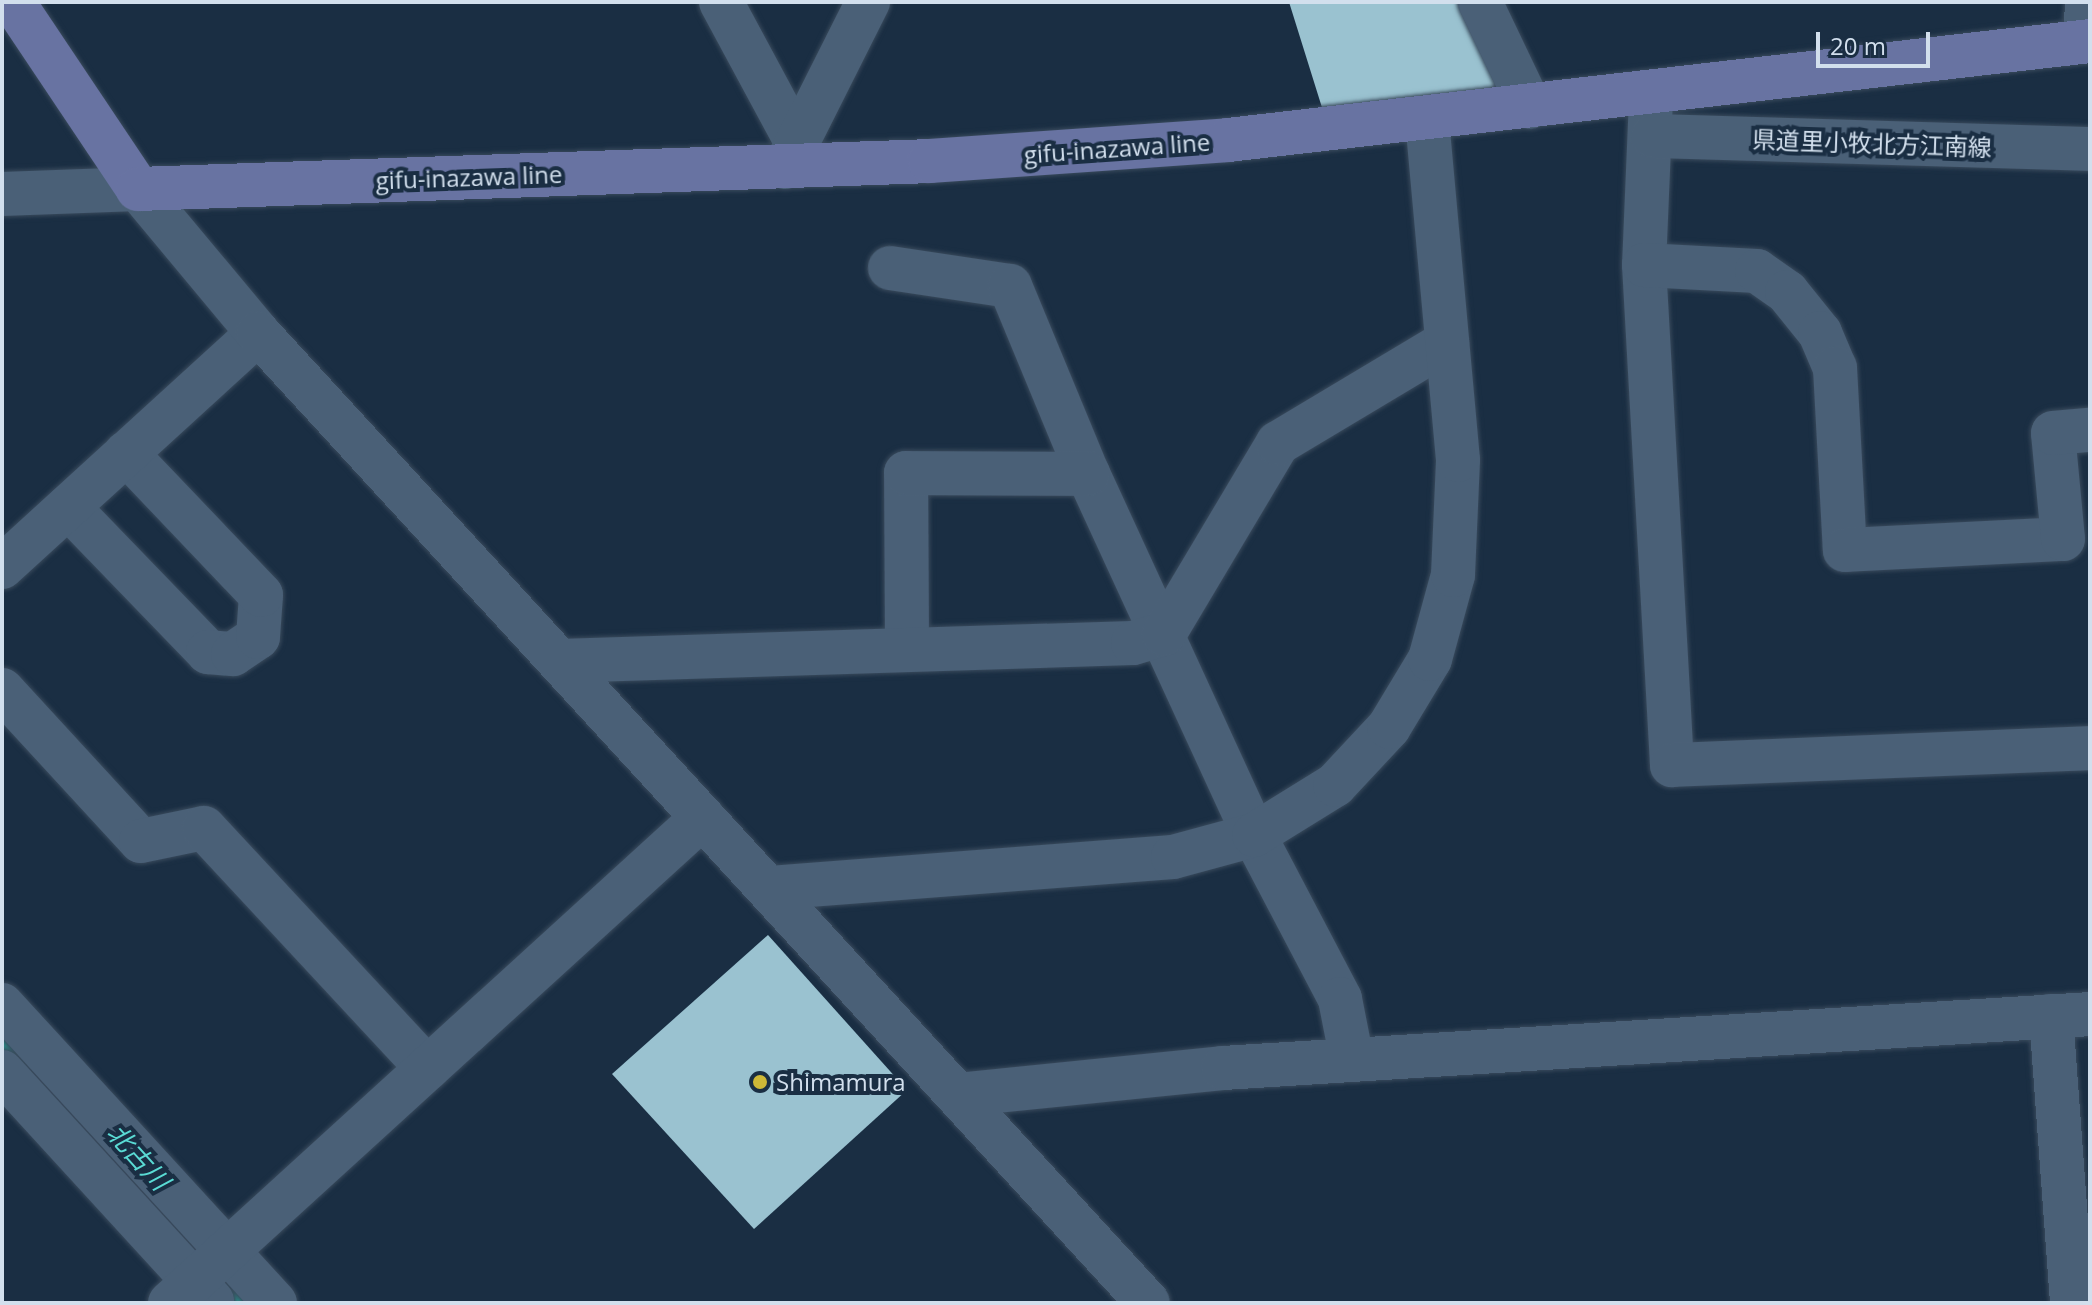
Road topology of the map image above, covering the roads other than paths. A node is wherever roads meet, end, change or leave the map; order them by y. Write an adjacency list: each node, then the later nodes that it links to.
1 (13, 2): 12 (main road)
2 (721, 2): 11 (street)
3 (868, 2): 11 (street)
4 (1480, 2): 7 (street)
5 (2087, 28): 6 (main road, gifu-inazawa line)
6 (1651, 88): 7 (main road, gifu-inazawa line); 9 (street)
7 (1530, 107): 8 (main road, gifu-inazawa line)
8 (1427, 121): 11 (main road, gifu-inazawa line); 17 (street)
9 (1653, 136): 10 (street, 県道里小牧北方江南線); 14 (street)
10 (2090, 149)
11 (791, 155): 12 (main road, gifu-inazawa line)
12 (138, 189): 13 (street); 16 (street)
13 (2, 194)
14 (1644, 265): 18 (street); 27 (street)
15 (890, 268): 20 (street)
16 (258, 333): 19 (street); 25 (street)
17 (1447, 342): 23 (street); 29 (street)
18 (2090, 430)
19 (126, 453): 21 (street); 21 (street)
20 (1088, 474): 23 (street); 24 (street)
21 (68, 507): 22 (street)
22 (2, 567)
23 (1164, 634): 24 (street); 29 (street)
24 (907, 647): 25 (street)
25 (559, 661): 28 (street)
26 (2, 690): 34 (street)
27 (2090, 748)
28 (703, 817): 30 (street); 34 (street)
29 (1254, 835): 30 (street); 33 (street)
30 (770, 888): 36 (street)
31 (2, 1005): 37 (street)
32 (2071, 1015): 33 (street); 40 (street)
33 (1352, 1060): 36 (street)
34 (427, 1068): 37 (street)
35 (2, 1072): 37 (street)
36 (958, 1095): 39 (street)
37 (205, 1278): 38 (street)
38 (275, 1303)
39 (1148, 1303)
40 (2072, 1303)

